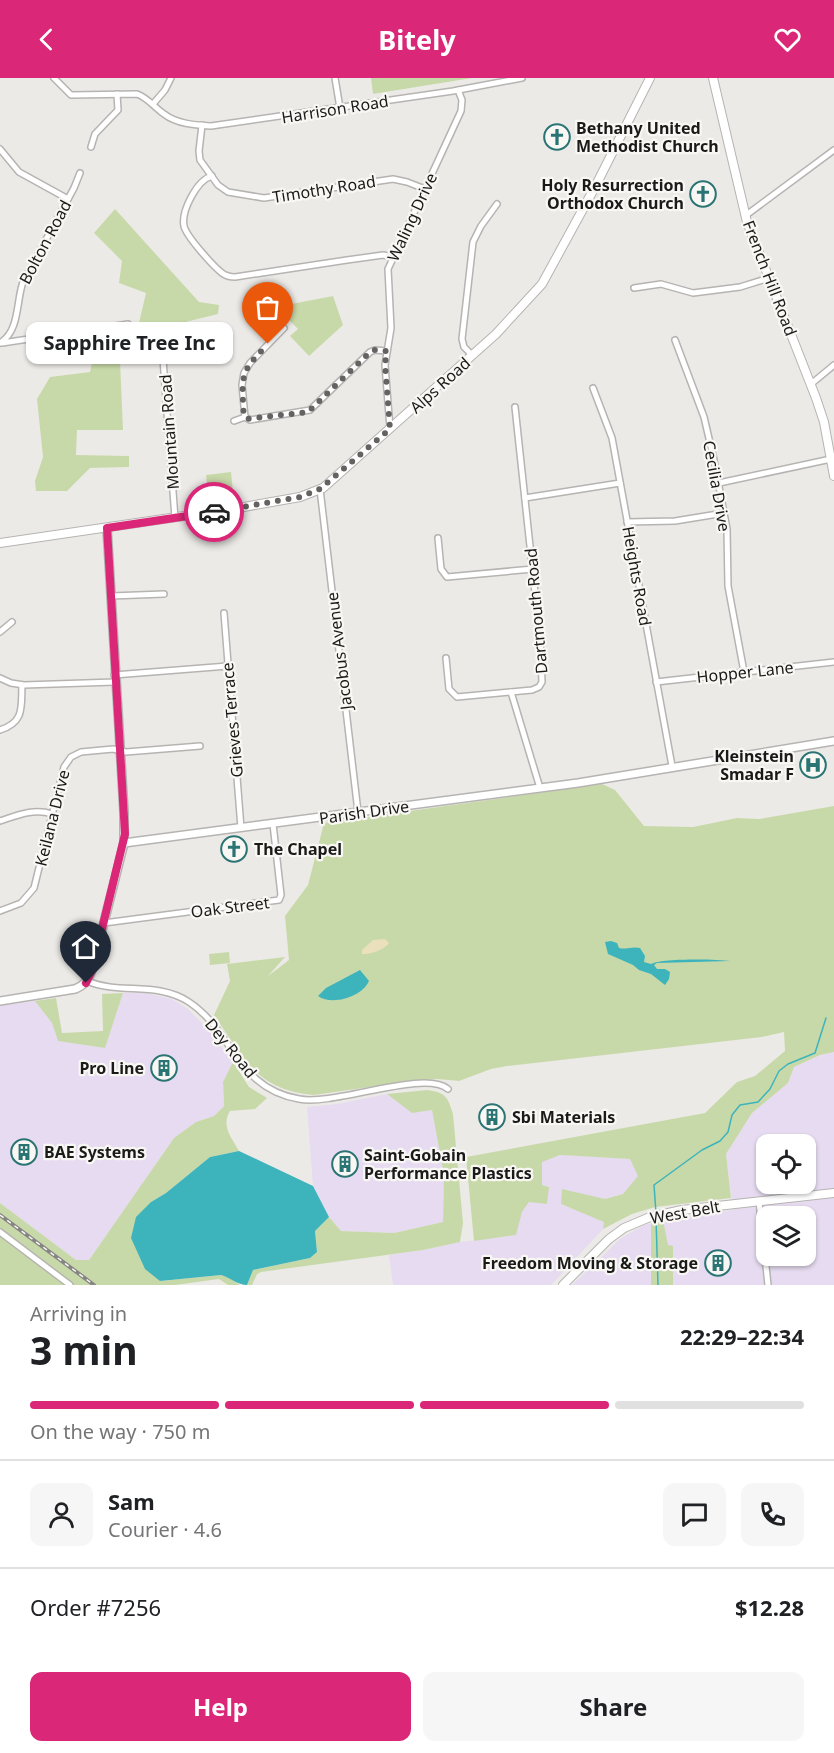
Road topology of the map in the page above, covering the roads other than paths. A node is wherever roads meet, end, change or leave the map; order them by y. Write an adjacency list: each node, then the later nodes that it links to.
1 (54, 78): 8 (street)
2 (171, 78): 9 (street)
3 (335, 78): 10 (street)
4 (522, 78): 7 (street, Harrison Road)
5 (650, 78): 30 (main road, Alps Road)
6 (713, 78): 20 (main road, French Hill Road)
7 (458, 90): 10 (street, Harrison Road); 17 (street, Waling Drive)
8 (117, 94): 9 (street, Harrison Road); 12 (street)
9 (153, 104): 11 (street, Harrison Road)
10 (340, 108): 11 (street, Harrison Road)
11 (202, 125): 16 (street, Timothy Road)
12 (91, 147)
13 (0, 149): 18 (street)
14 (834, 150): 20 (street)
15 (80, 173): 18 (street, Bolton Road)
16 (212, 176): 17 (street, Timothy Road); 21 (street)
17 (425, 189): 21 (street, Waling Drive)
18 (68, 199): 27 (street, Bolton Road)
19 (497, 204): 30 (street)
20 (745, 216): 22 (main road, French Hill Road)
21 (393, 256): 29 (street, Waling Drive)
22 (769, 278): 23 (street); 32 (main road, French Hill Road)
23 (634, 288)
24 (128, 324): 27 (street)
25 (284, 328): 35 (street)
26 (675, 340): 41 (street, Cecilia Drive)
27 (0, 343)
28 (162, 346): 45 (street, Mountain Road)
29 (387, 351): 35 (street); 37 (street, Waling Drive)
30 (472, 356): 37 (main road, Alps Road)
31 (834, 366): 32 (street)
32 (811, 384): 38 (main road, French Hill Road)
33 (593, 388): 40 (street, Heights Road)
34 (515, 407): 43 (street, Dartmouth Road)
35 (245, 417): 36 (street)
36 (234, 421)
37 (390, 429): 42 (main road, Alps Road)
38 (831, 459): 39 (main road, French Hill Road); 41 (street)
39 (834, 476)
40 (620, 483): 43 (street); 46 (street, Heights Road)
41 (718, 483): 44 (street, Cecilia Drive)
42 (320, 489): 45 (main road, Alps Road); 71 (street, Jacobus Avenue)
43 (525, 498): 50 (street, Dartmouth Road)
44 (724, 513): 46 (street); 59 (street, Cecilia Drive)
45 (175, 518): 47 (main road, Alps Road)
46 (627, 522): 62 (street, Heights Road)
47 (107, 528): 49 (main road, Alps Road); 52 (street)
48 (438, 538): 50 (street)
49 (0, 543)
50 (533, 569): 64 (street, Dartmouth Road)
51 (164, 594): 52 (street)
52 (111, 596): 61 (street)
53 (224, 613): 58 (street, Grieves Terrace)
54 (12, 622): 55 (street)
55 (0, 632)
56 (446, 658): 64 (street)
57 (834, 662): 59 (street, Hopper Lane)
58 (228, 666): 61 (street); 75 (street, Grieves Terrace)
59 (744, 672): 62 (street, Hopper Lane)
60 (0, 678): 63 (street)
61 (115, 679): 63 (street); 68 (street)
62 (656, 682): 69 (street, Heights Road)
63 (22, 685): 65 (street)
64 (511, 692): 70 (street)
65 (0, 730)
66 (834, 741): 69 (street, Parish Drive)
67 (200, 746): 68 (street)
68 (119, 751): 72 (street, Keilana Drive); 76 (street)
69 (672, 766): 70 (street, Parish Drive)
70 (540, 788): 71 (street, Parish Drive)
71 (358, 812): 74 (street, Parish Drive)
72 (52, 814): 73 (street); 77 (street, Keilana Drive)
73 (0, 821)
74 (273, 824): 75 (street, Parish Drive); 78 (street, Oak Street)
75 (241, 828): 76 (street, Parish Drive)
76 (124, 843): 78 (street)
77 (0, 911)
78 (104, 922): 79 (street)
79 (87, 981): 80 (street); 81 (street, Dey Road)
80 (0, 1001)
81 (448, 1089)
82 (834, 1193): 83 (main road, West Belt)
83 (759, 1201): 86 (main road, West Belt); 87 (street)
84 (0, 1232): 85 (street)
85 (70, 1285)
86 (563, 1285)
87 (768, 1285)

